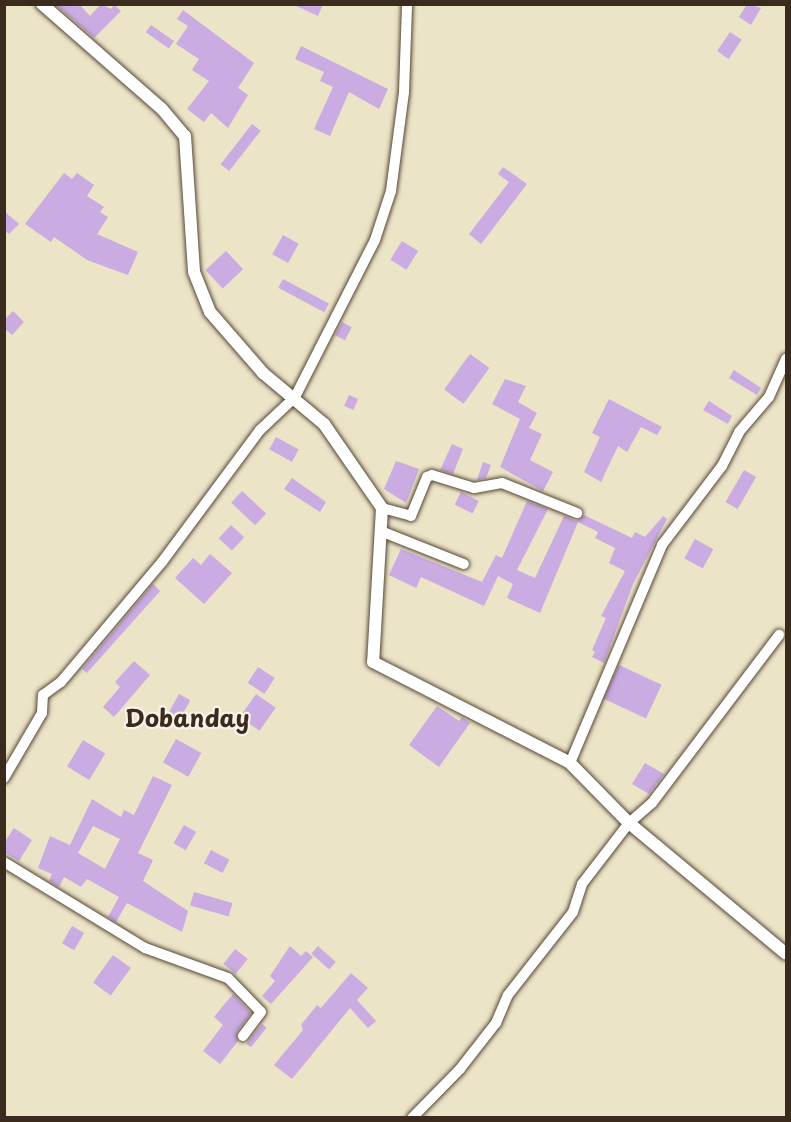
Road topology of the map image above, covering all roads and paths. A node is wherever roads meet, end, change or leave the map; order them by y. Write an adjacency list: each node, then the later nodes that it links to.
1 (42, 4): 4 (street)
2 (407, 4): 4 (street)
3 (786, 359): 10 (street)
4 (295, 396): 5 (street); 11 (street)
5 (382, 508): 6 (street); 7 (street)
6 (577, 513)
7 (383, 532): 8 (street); 10 (street)
8 (464, 564)
9 (779, 635): 12 (street)
10 (570, 763): 12 (street)
11 (4, 778)
12 (629, 824): 14 (street); 16 (street)
13 (4, 862): 15 (street)
14 (786, 954)
15 (243, 1036)
16 (412, 1118)

